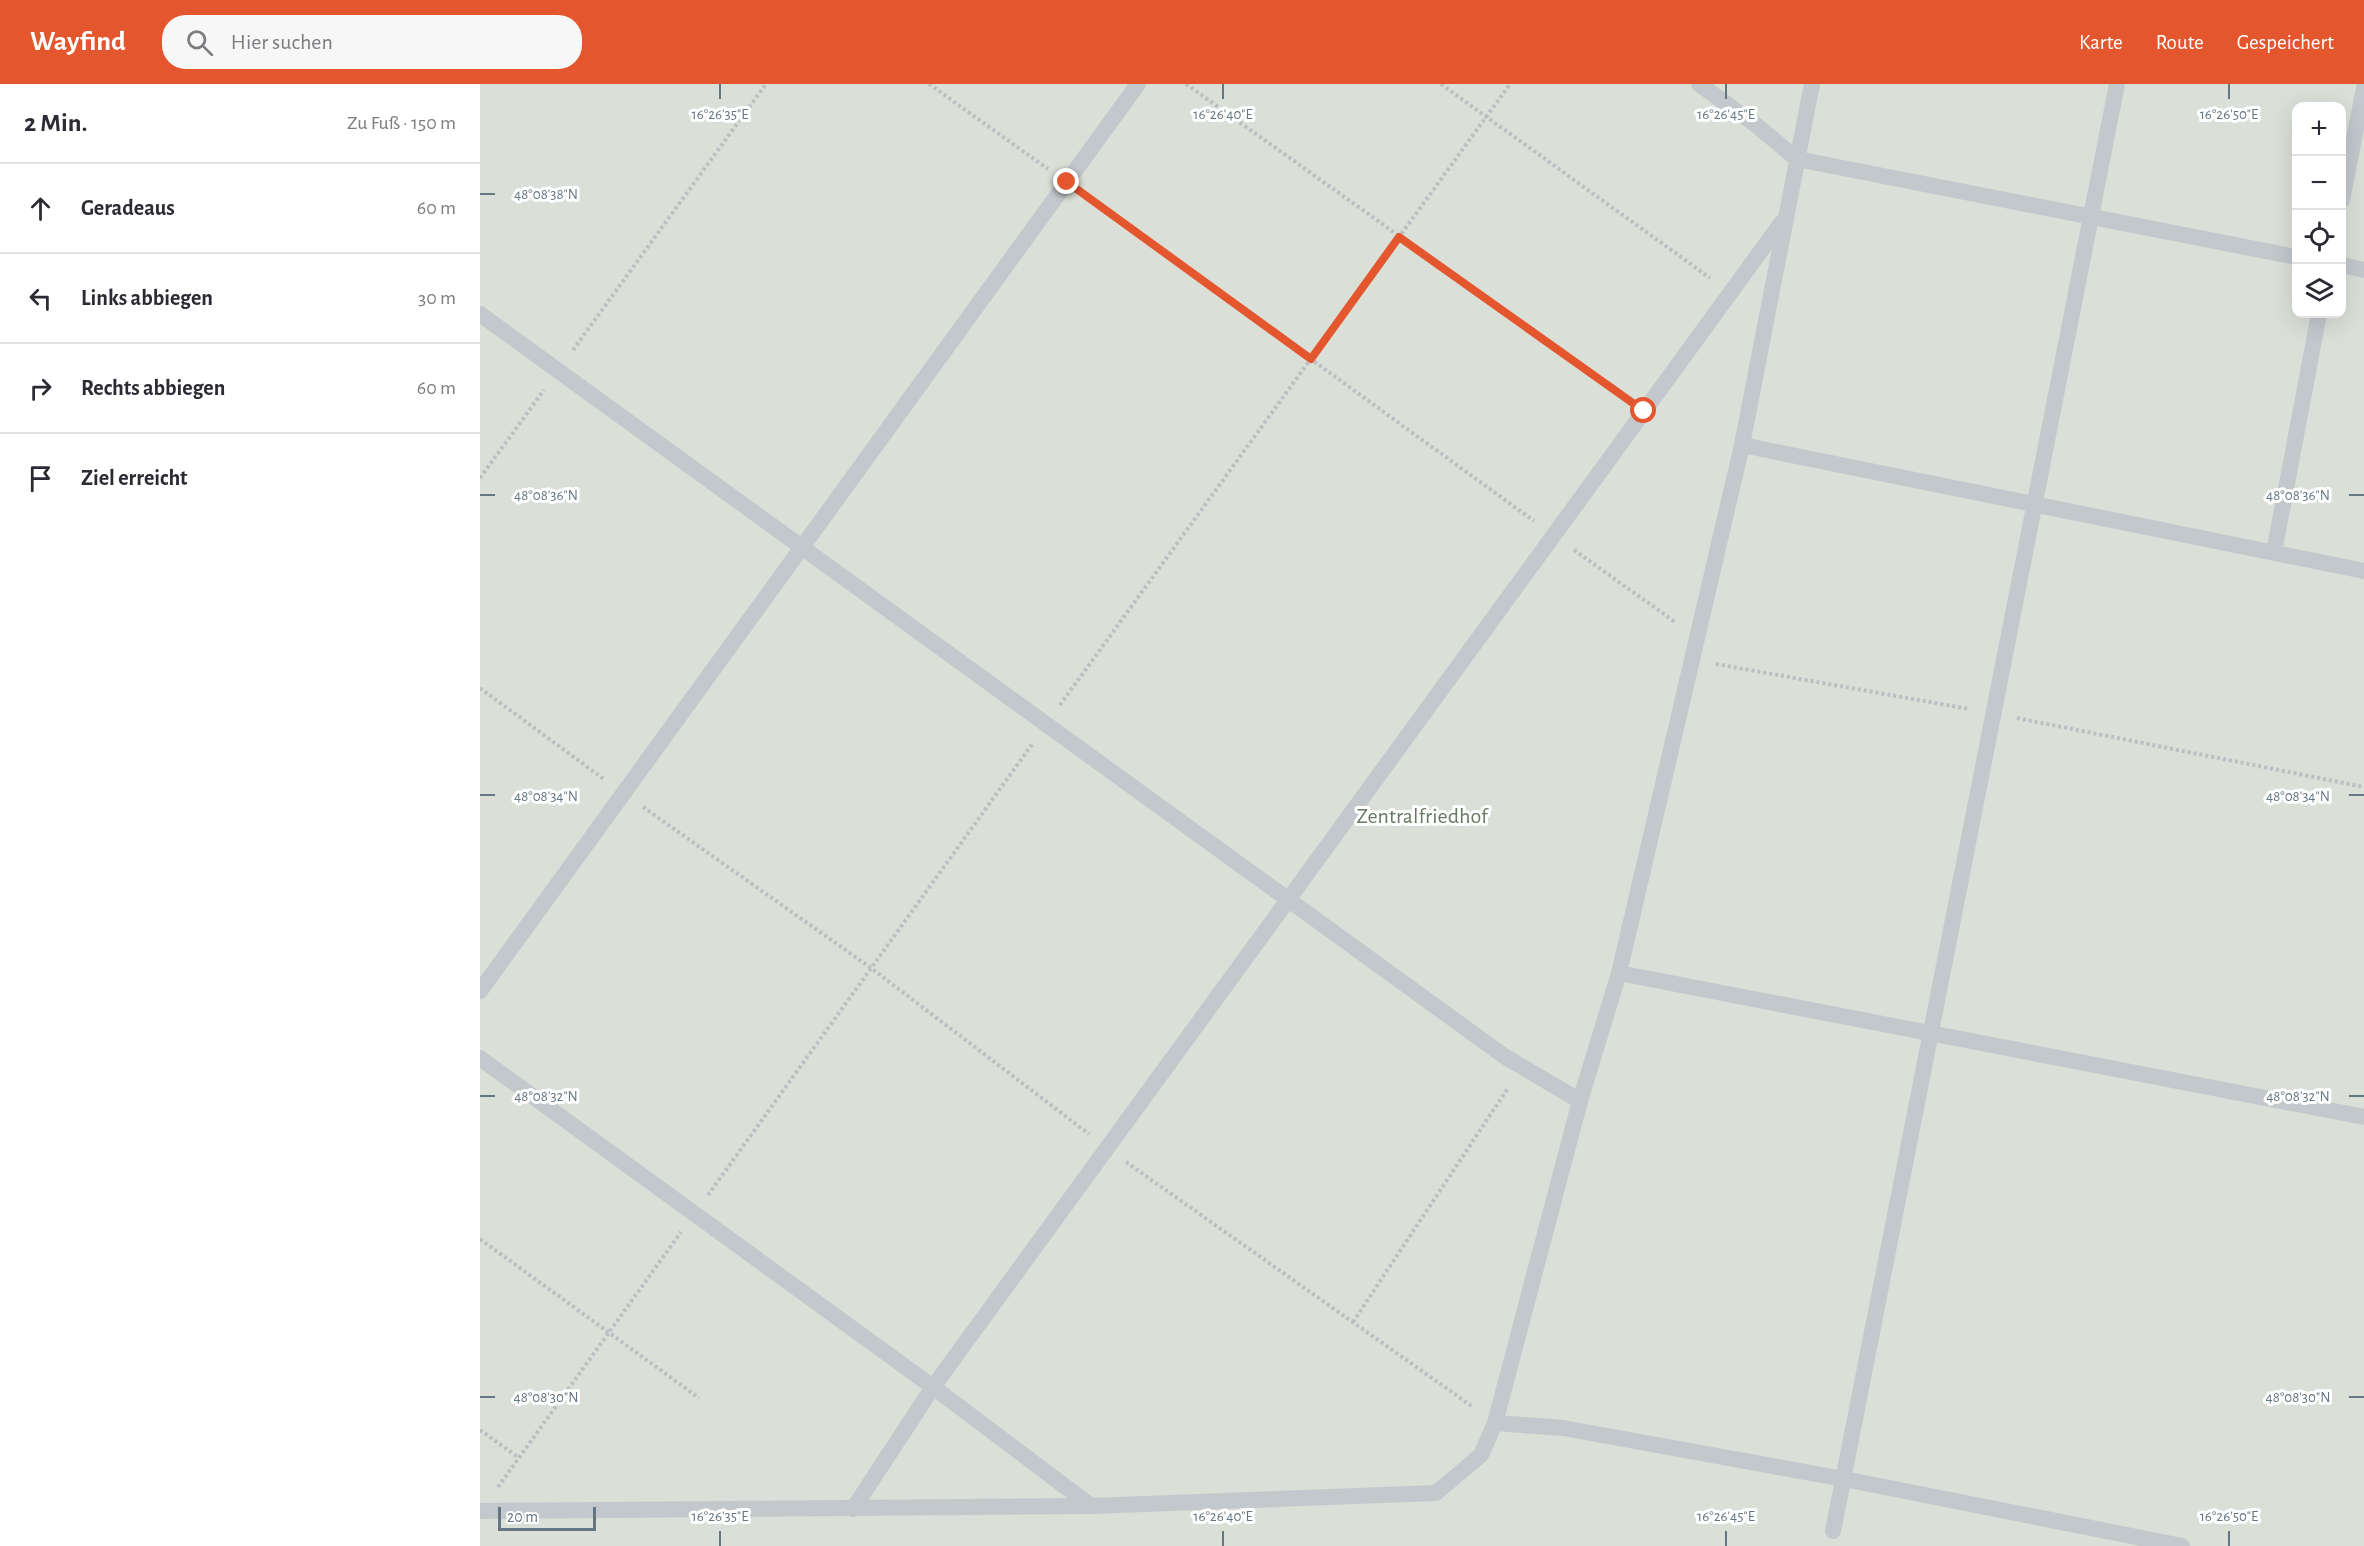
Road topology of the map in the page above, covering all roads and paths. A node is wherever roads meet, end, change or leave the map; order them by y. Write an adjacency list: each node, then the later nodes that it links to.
1 (766, 84): 25 (path)
2 (928, 84): 14 (path)
3 (1138, 84): 14 (lane)
4 (1186, 84): 17 (path)
5 (1441, 84): 11 (path)
6 (1510, 84): 11 (path)
7 (1699, 84): 12 (lane)
8 (1812, 84): 12 (lane)
9 (2117, 84): 15 (lane)
10 (2364, 88): 13 (lane)
11 (1487, 117): 17 (path); 21 (path)
12 (1797, 159): 15 (lane); 16 (lane)
13 (2346, 180)
14 (1067, 182): 24 (path); 31 (lane)
15 (2090, 217): 18 (lane); 29 (lane)
16 (1785, 218): 21 (lane); 27 (lane)
17 (1399, 237): 24 (path); 26 (path)
18 (2292, 256)
19 (2346, 266): 20 (lane)
20 (2364, 270)
21 (1730, 293): 26 (lane)
22 (480, 314): 25 (lane)
23 (2318, 318): 32 (lane)
24 (1311, 359): 30 (path); 38 (path)
25 (558, 371): 28 (path); 31 (lane)
26 (1644, 411): 30 (lane)
27 (1742, 445): 29 (lane); 34 (lane)
28 (480, 478)
29 (2033, 504): 32 (lane); 37 (lane)
30 (1553, 535): 34 (path); 41 (lane)
31 (801, 549): 38 (lane); 40 (lane)
32 (2274, 552): 33 (lane)
33 (2364, 571)
34 (1697, 638): 35 (lane)
35 (1692, 660): 37 (path); 43 (lane)
36 (480, 688): 40 (path)
37 (1993, 714): 39 (path); 45 (lane)
38 (1046, 725): 41 (lane); 42 (path)
39 (2364, 787)
40 (624, 794): 42 (path); 44 (lane)
41 (1288, 900): 47 (lane); 50 (lane)
42 (871, 968): 50 (path); 51 (path)
43 (1619, 973): 45 (lane); 48 (lane)
44 (480, 991)
45 (1931, 1033): 49 (lane); 60 (lane)
46 (480, 1058): 51 (lane)
47 (1522, 1067): 48 (lane); 53 (path)
48 (1580, 1101): 57 (lane)
49 (2364, 1117)
50 (1107, 1148): 53 (path); 55 (lane)
51 (694, 1214): 54 (path); 55 (lane)
52 (480, 1239): 54 (path)
53 (1353, 1322): 57 (path)
54 (609, 1332): 56 (path); 59 (path)
55 (933, 1387): 61 (lane); 62 (lane)
56 (699, 1398)
57 (1495, 1423): 60 (lane); 61 (lane)
58 (480, 1430): 59 (path)
59 (519, 1458): 63 (path)
60 (1844, 1479): 64 (lane); 65 (lane)
61 (1091, 1506): 62 (lane)
62 (852, 1509): 63 (lane)
63 (480, 1511)
64 (1833, 1531)
65 (2182, 1546)

